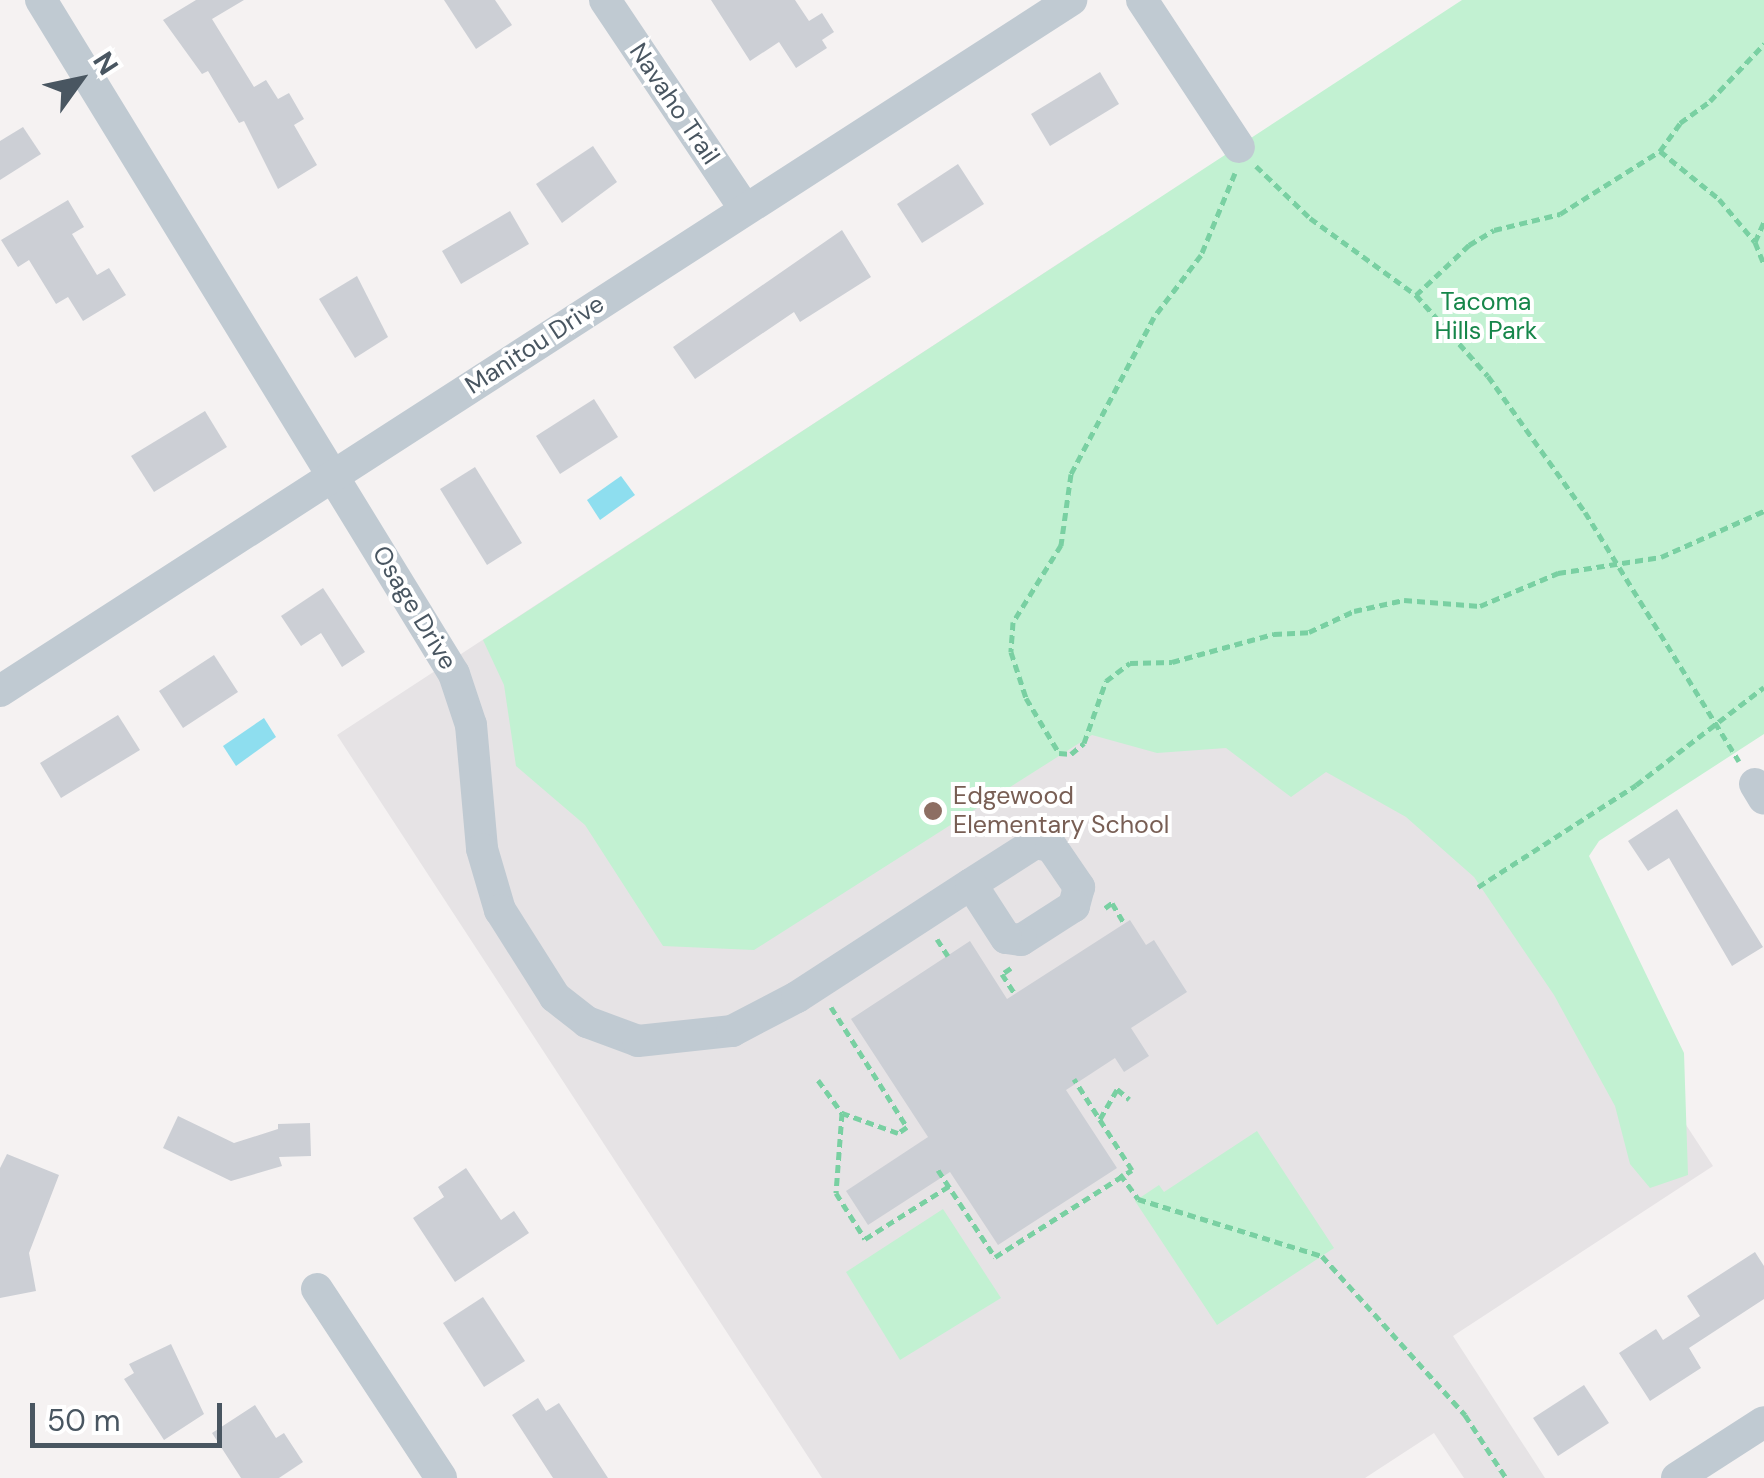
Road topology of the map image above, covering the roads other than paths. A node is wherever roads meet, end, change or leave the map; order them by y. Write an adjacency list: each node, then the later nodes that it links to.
1 (42, 0): 7 (street, Osage Drive)
2 (605, 0): 6 (street, Navaho Trail)
3 (1071, 0): 6 (street, Manitou Drive)
4 (1142, 0): 5 (street)
5 (1239, 148)
6 (744, 208): 7 (street, Manitou Drive)
7 (334, 477): 8 (street, Manitou Drive); 9 (street, Osage Drive)
8 (0, 691)
9 (971, 884)
10 (317, 1289): 12 (street)
11 (1764, 1422): 13 (street)
12 (441, 1478)
13 (1678, 1478)

